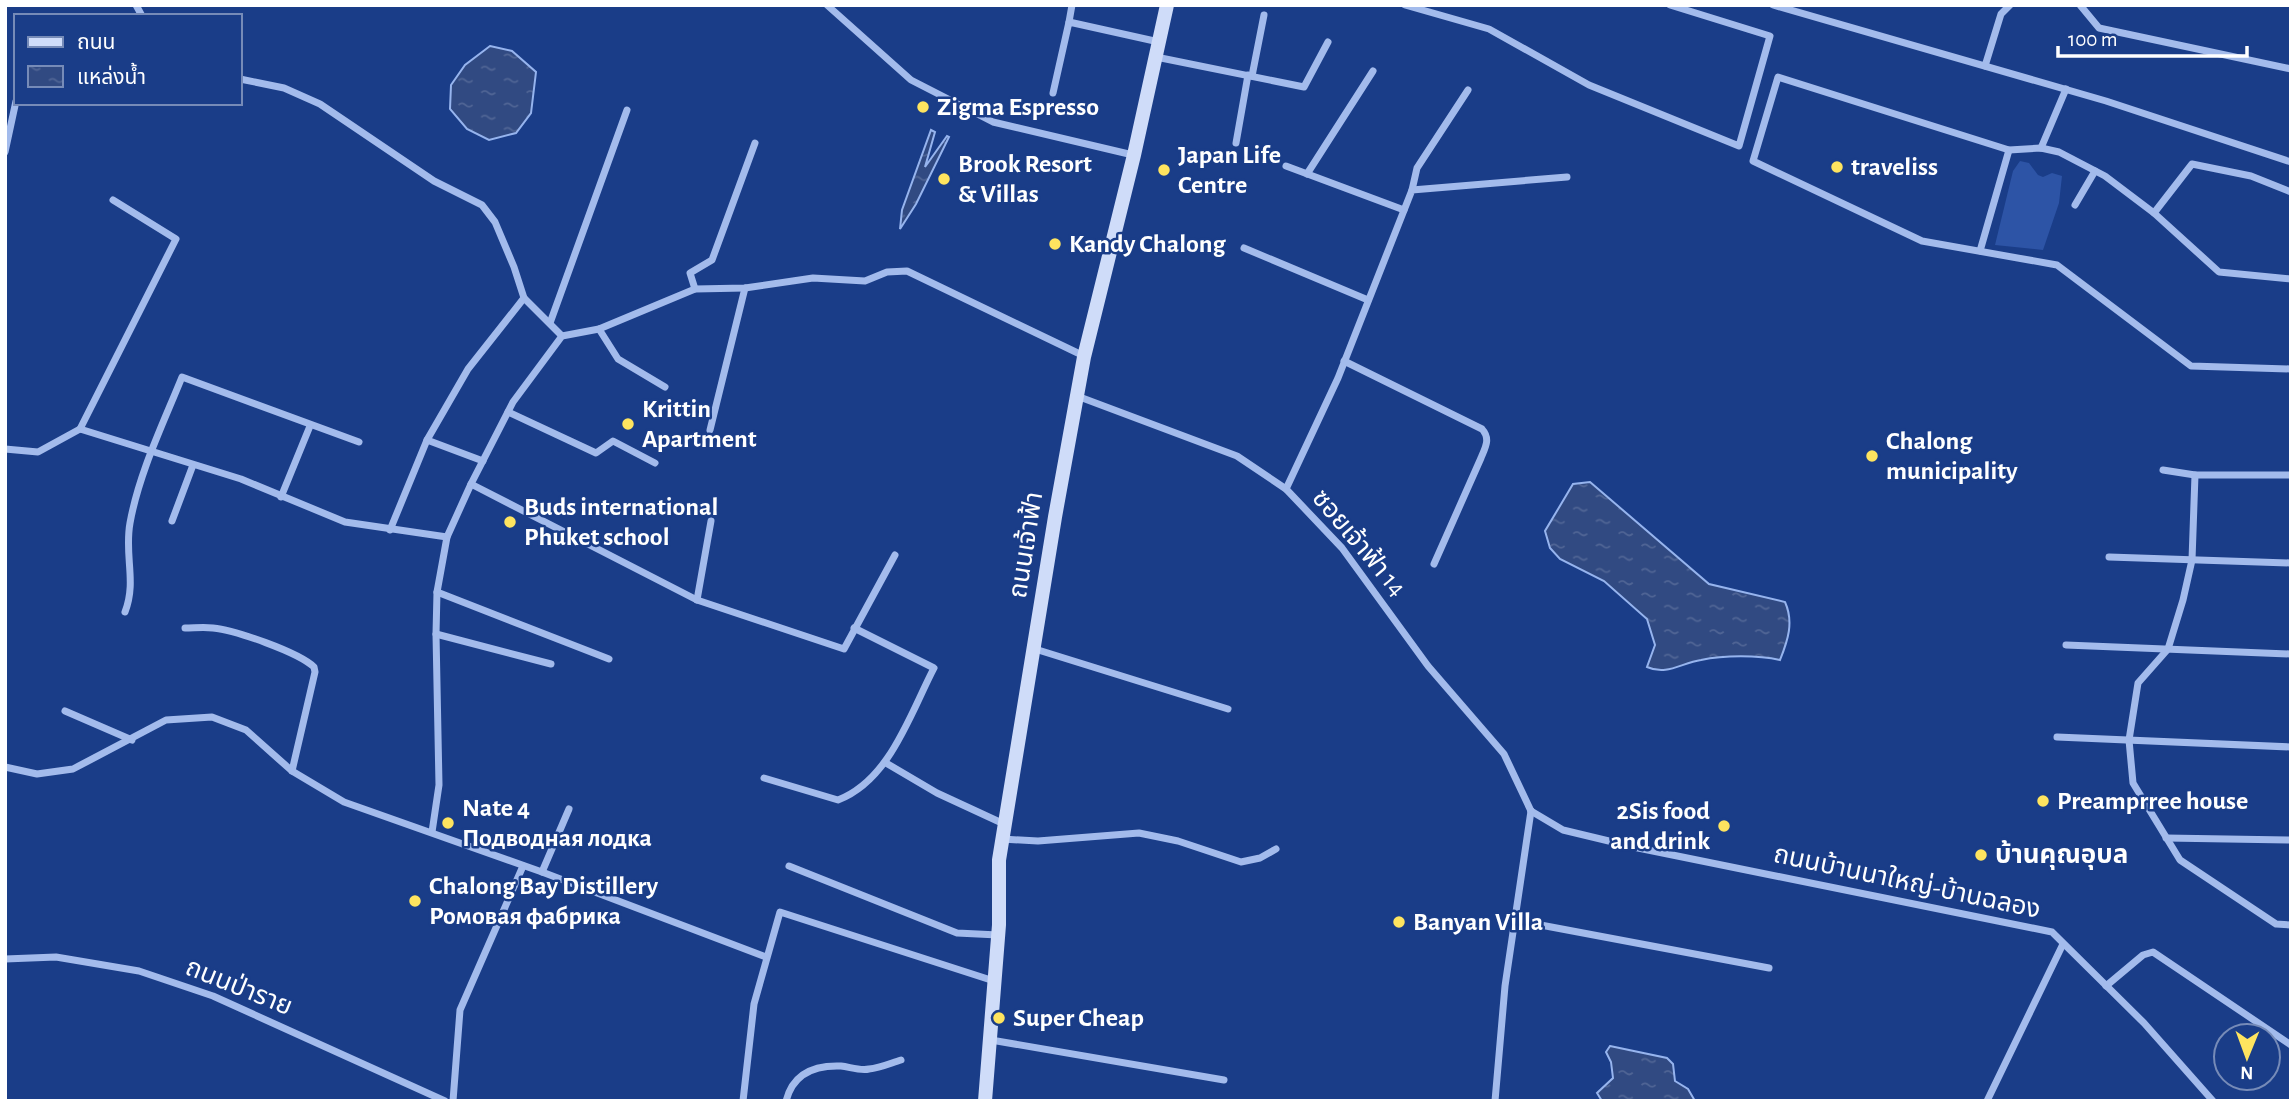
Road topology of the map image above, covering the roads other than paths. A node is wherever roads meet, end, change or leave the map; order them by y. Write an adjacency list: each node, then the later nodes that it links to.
1 (827, 5): 29 (street)
2 (1072, 5): 10 (street)
3 (1167, 5): 11 (main road, ถนนเจ้าฟ้า)
4 (1405, 5): 5 (street)
5 (1671, 5)
6 (1773, 5): 14 (street)
7 (2010, 5): 14 (street)
8 (2080, 5): 15 (street)
9 (1264, 15): 17 (street)
10 (1069, 22): 11 (street); 21 (street)
11 (1159, 42): 13 (main road, ถนนเจ้าฟ้า)
12 (1328, 42): 17 (street)
13 (1156, 57): 17 (street); 29 (main road, ถนนเจ้าฟ้า)
14 (1985, 66): 19 (street)
15 (2291, 69)
16 (1373, 71): 33 (street)
17 (1250, 76): 25 (street)
18 (242, 79): 46 (street)
19 (2066, 89): 26 (street); 30 (street)
20 (1468, 90): 35 (street)
21 (1053, 93)
22 (15, 105): 28 (street)
23 (627, 110): 48 (street)
24 (755, 143): 45 (street)
25 (1237, 143)
26 (2041, 148): 27 (street); 32 (street)
27 (2009, 150): 42 (street); 42 (street)
28 (5, 152)
29 (1134, 155): 51 (main road, ถนนเจ้าฟ้า)
30 (2291, 162)
31 (1286, 166): 33 (street)
32 (2095, 171): 38 (street); 40 (street)
33 (1307, 174): 39 (street)
34 (1567, 177): 35 (street)
35 (1412, 190): 39 (street)
36 (2291, 192): 40 (street)
37 (113, 200): 58 (street)
38 (2075, 205)
39 (1404, 210): 47 (street)
40 (2154, 213): 43 (street)
41 (1244, 248): 47 (street)
42 (1980, 251): 53 (street)
43 (2291, 279)
44 (745, 288): 45 (street); 51 (street); 59 (street)
45 (695, 289): 49 (street)
46 (524, 298): 48 (street); 60 (street)
47 (1368, 300): 52 (street)
48 (550, 323): 50 (street)
49 (599, 329): 50 (street); 54 (street)
50 (562, 336): 56 (street)
51 (1084, 357): 55 (main road, ถนนเจ้าฟ้า)
52 (1344, 360): 71 (street); 81 (street)
53 (2291, 369)
54 (665, 387)
55 (1077, 396): 71 (street, ซอยเจ้าฟ้า 14); 89 (main road, ถนนเจ้าฟ้า)
56 (508, 412): 64 (street); 65 (street)
57 (310, 426): 61 (street); 63 (street); 72 (street)
58 (80, 429): 62 (street); 63 (street)
59 (710, 430)
60 (427, 439): 64 (street); 75 (street)
61 (359, 442)
62 (5, 449)
63 (152, 452): 66 (street); 84 (street)
64 (483, 461): 70 (street)
65 (655, 463)
66 (193, 465): 72 (street); 73 (street)
67 (2163, 470): 68 (street)
68 (2195, 475): 69 (street); 79 (street)
69 (2291, 475)
70 (471, 484): 76 (street); 83 (street)
71 (1286, 489): 105 (street, ซอยเจ้าฟ้า 14)
72 (281, 497): 75 (street)
73 (172, 521)
74 (711, 522): 83 (street)
75 (390, 530): 76 (street)
76 (447, 537): 82 (street)
77 (895, 555): 86 (street)
78 (2109, 557): 79 (street)
79 (2192, 561): 80 (street); 90 (street)
80 (2291, 563)
81 (1434, 564)
82 (438, 592): 87 (street); 92 (street)
83 (698, 600): 86 (street)
84 (125, 612)
85 (186, 628): 102 (street)
86 (854, 628): 100 (street)
87 (436, 634): 93 (street); 106 (street)
88 (2066, 645): 90 (street)
89 (1035, 649): 94 (street); 107 (main road, ถนนเจ้าฟ้า)
90 (2168, 649): 91 (street); 98 (street)
91 (2291, 654)
92 (609, 659)
93 (551, 664)
94 (1228, 709)
95 (65, 711): 97 (street)
96 (2057, 737): 98 (street)
97 (132, 740): 101 (street); 102 (street)
98 (2129, 740): 99 (street); 108 (street)
99 (2291, 747)
100 (886, 763): 103 (street); 107 (street)
101 (5, 767)
102 (292, 771): 106 (street)
103 (764, 778)
104 (569, 809): 113 (street)
105 (1531, 811): 114 (street); 117 (street, ถนนบ้านนาใหญ่-บ้านฉลอง)
106 (432, 832): 111 (street)
107 (1004, 832): 110 (street); 116 (main road, ถนนเจ้าฟ้า)
108 (2166, 838): 109 (street); 115 (street)
109 (2291, 840)
110 (1276, 849)
111 (523, 866): 113 (street); 128 (street)
112 (789, 866): 116 (street)
113 (542, 872): 118 (street)
114 (1514, 920): 120 (street); 132 (street)
115 (2291, 925)
116 (998, 935): 121 (main road, ถนนเจ้าฟ้า)
117 (2063, 944): 122 (street, ถนนบ้านนาใหญ่-บ้านฉลอง); 133 (street)
118 (766, 957): 121 (street); 129 (street)
119 (5, 959): 127 (street, ถนนป่าราย)
120 (1769, 968)
121 (994, 981): 123 (main road, ถนนเจ้าฟ้า)
122 (2106, 986): 124 (street); 134 (street, ถนนบ้านนาใหญ่-บ้านฉลอง)
123 (990, 1040): 126 (street); 131 (main road, ถนนเจ้าฟ้า)
124 (2291, 1045)
125 (901, 1060): 130 (street)
126 (1224, 1080)
127 (445, 1101)
128 (453, 1101)
129 (743, 1101)
130 (786, 1101)
131 (985, 1101)
132 (1495, 1101)
133 (1987, 1101)
134 (2213, 1101)

